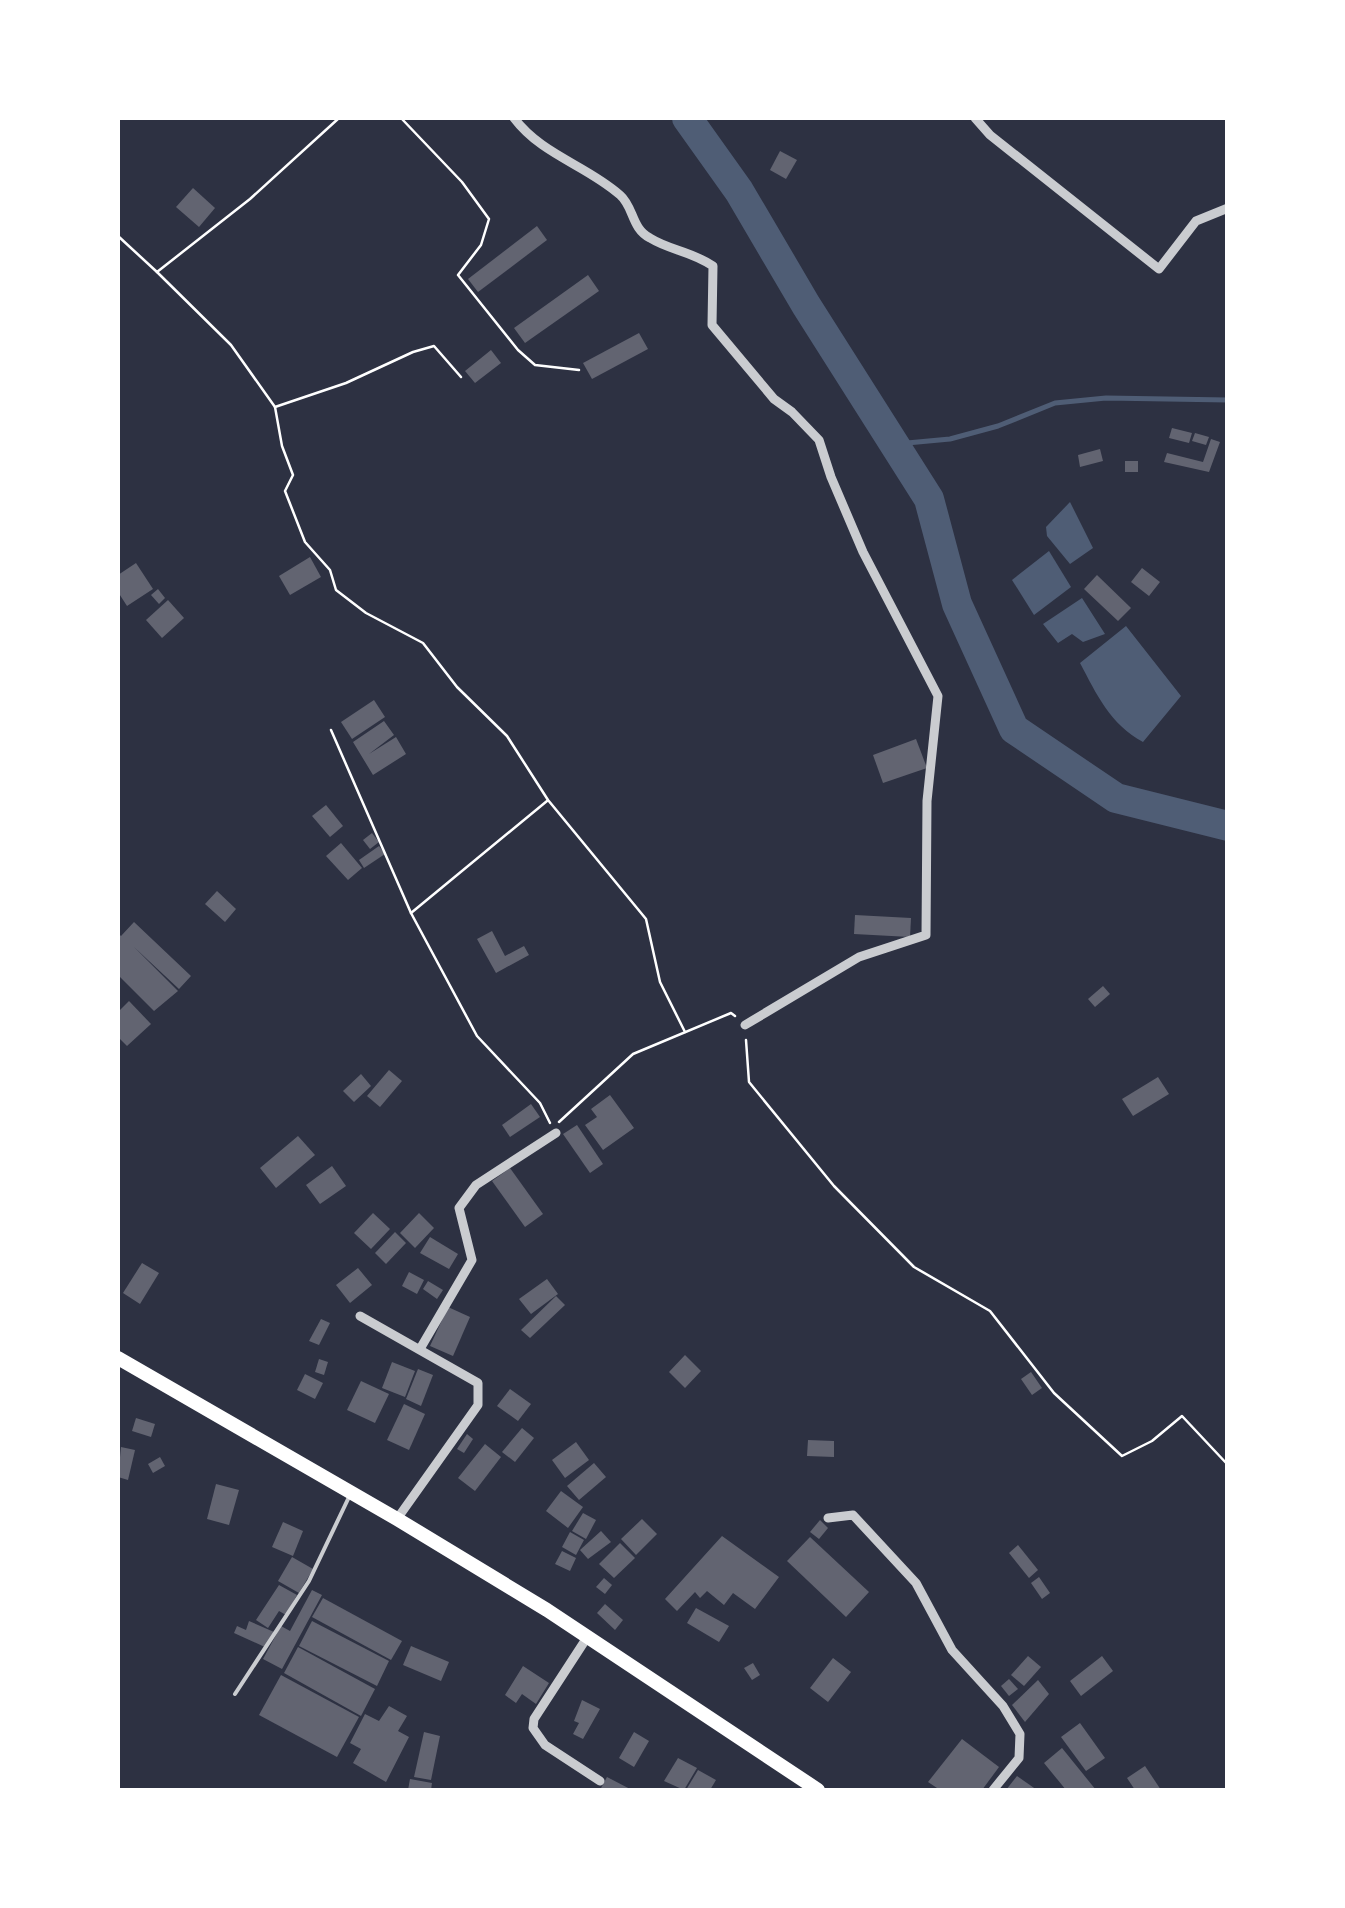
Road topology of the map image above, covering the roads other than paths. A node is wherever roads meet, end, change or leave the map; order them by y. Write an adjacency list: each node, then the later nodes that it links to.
1 (514, 118): 4 (street)
2 (975, 118): 3 (street)
3 (1228, 208)
4 (746, 1025)
5 (556, 1133): 7 (street)
6 (360, 1316): 7 (street)
7 (420, 1349): 11 (street)
8 (118, 1358): 9 (highway)
9 (351, 1492): 11 (highway); 13 (lane)
10 (828, 1518): 16 (street)
11 (397, 1519): 12 (highway)
12 (588, 1636): 14 (street); 15 (highway)
13 (234, 1694)
14 (600, 1782)
15 (818, 1790)
16 (993, 1790)

